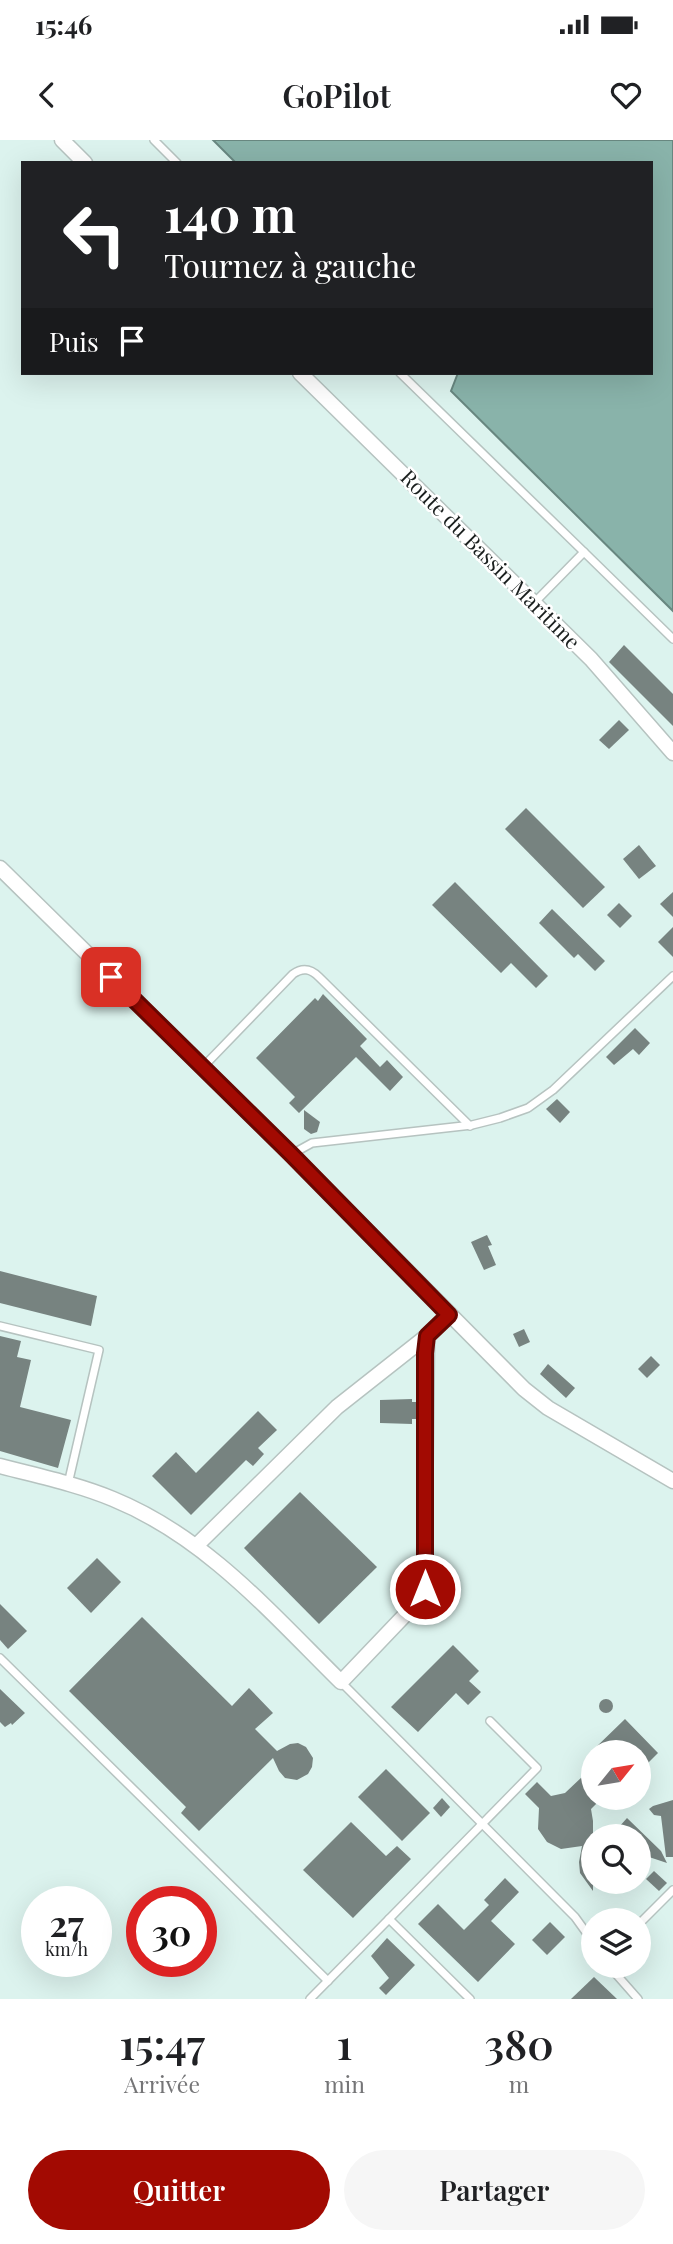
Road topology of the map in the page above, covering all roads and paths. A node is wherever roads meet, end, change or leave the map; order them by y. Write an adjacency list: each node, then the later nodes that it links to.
1 (62, 140): 3 (street)
2 (154, 140): 4 (lane)
3 (83, 161)
4 (175, 161)
5 (302, 375): 8 (street, Route du Bassin Maritime)
6 (402, 375): 7 (lane)
7 (584, 552): 8 (lane); 9 (lane)
8 (534, 603): 10 (street, Route du Bassin Maritime)
9 (673, 639)
10 (673, 753)
11 (0, 868): 13 (street)
12 (673, 976): 14 (lane)
13 (203, 1068): 14 (lane); 15 (street)
14 (470, 1126): 15 (lane)
15 (291, 1154): 16 (street)
16 (449, 1315): 18 (street); 20 (street)
17 (0, 1326): 21 (lane)
18 (427, 1336): 22 (street); 24 (street)
19 (0, 1466): 21 (street)
20 (673, 1481)
21 (68, 1484): 22 (street)
22 (197, 1545): 24 (street)
23 (0, 1658): 32 (lane)
24 (341, 1682): 26 (lane)
25 (490, 1721): 26 (lane)
26 (483, 1823): 29 (lane); 30 (lane)
27 (673, 1890): 28 (lane)
28 (651, 1912)
29 (389, 1919): 32 (lane); 34 (lane)
30 (581, 1925)
31 (619, 1978): 35 (lane)
32 (328, 1981): 33 (lane)
33 (310, 1999)
34 (470, 1999)
35 (638, 1999)

